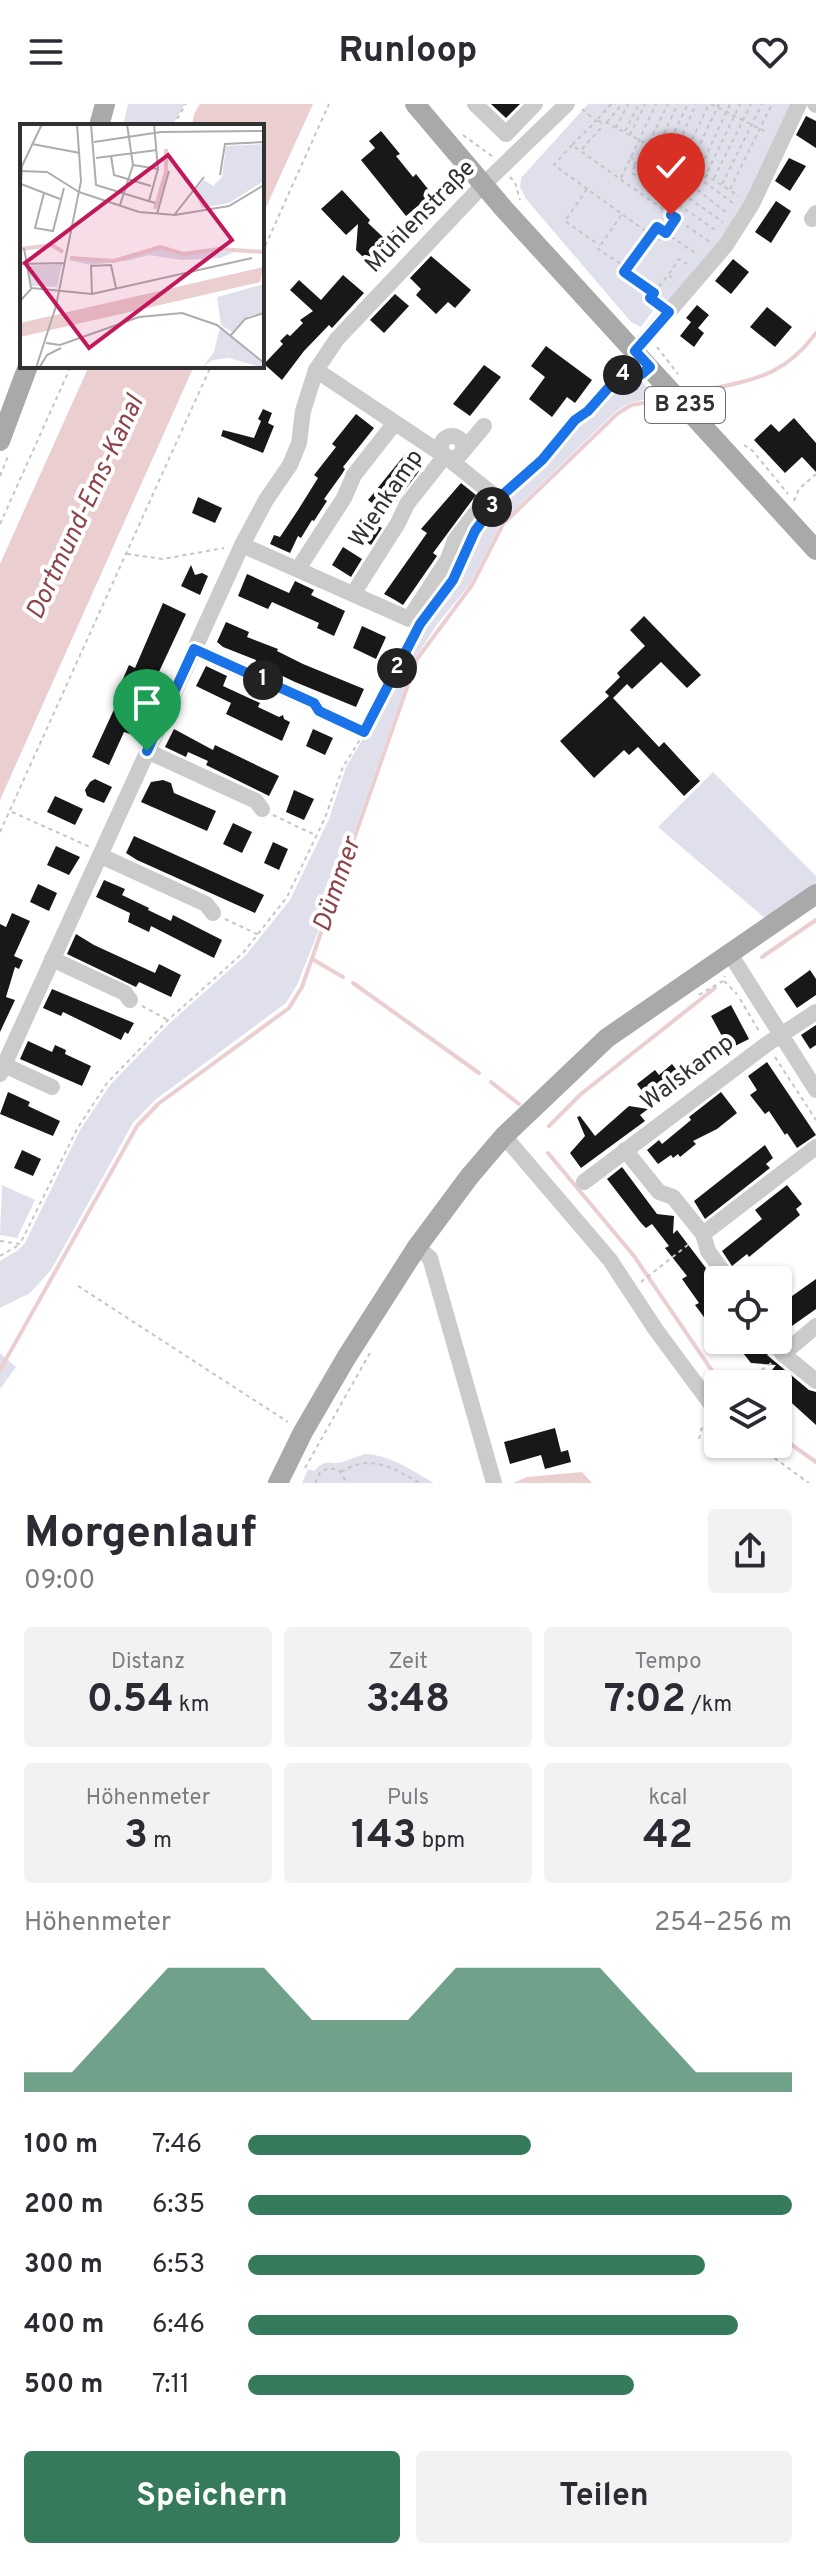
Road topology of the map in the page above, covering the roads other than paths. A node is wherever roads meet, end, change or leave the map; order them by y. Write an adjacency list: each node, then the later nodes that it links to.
1 (105, 104): 8 (main road)
2 (415, 104): 9 (main road, B 235)
3 (475, 104): 4 (street)
4 (536, 104): 7 (street)
5 (567, 104): 7 (street, Mühlenstraße)
6 (799, 104): 10 (street)
7 (553, 119): 9 (street, Mühlenstraße)
8 (100, 124)
9 (483, 185): 10 (main road, B 235); 12 (street, Mühlenstraße)
10 (635, 351): 18 (main road, B 235)
11 (27, 368): 15 (main road)
12 (316, 370): 13 (street); 17 (street, Mühlenstraße)
13 (394, 424): 16 (street); 19 (street, Wienkamp)
14 (484, 426): 16 (street, Wienkamp)
15 (0, 441)
16 (445, 456): 20 (street, Wienkamp); 20 (street, Wienkamp)
17 (242, 545): 19 (street, Wienkamp); 21 (street)
18 (816, 550)
19 (298, 569): 20 (street, Wienkamp)
20 (353, 594)
21 (194, 649): 22 (street); 23 (street)
22 (319, 711)
23 (147, 751): 24 (street); 25 (street)
24 (262, 809)
25 (101, 854): 27 (street); 29 (street)
26 (816, 894): 28 (main road)
27 (213, 913)
28 (730, 954): 32 (street); 36 (main road)
29 (52, 959): 30 (street); 33 (street)
30 (130, 1000)
31 (816, 1012): 32 (street, Walskamp)
32 (782, 1037): 35 (street); 38 (street, Walskamp)
33 (2, 1069): 34 (street)
34 (52, 1087)
35 (816, 1090)
36 (504, 1136): 41 (main road); 47 (street)
37 (816, 1147): 40 (street)
38 (625, 1150): 39 (street, Walskamp); 40 (street)
39 (584, 1182)
40 (703, 1234): 42 (street)
41 (417, 1247): 48 (main road); 49 (street)
42 (719, 1266)
43 (816, 1326): 44 (street)
44 (792, 1346)
45 (783, 1354): 46 (street)
46 (816, 1381)
47 (704, 1395)
48 (278, 1483)
49 (494, 1483)

